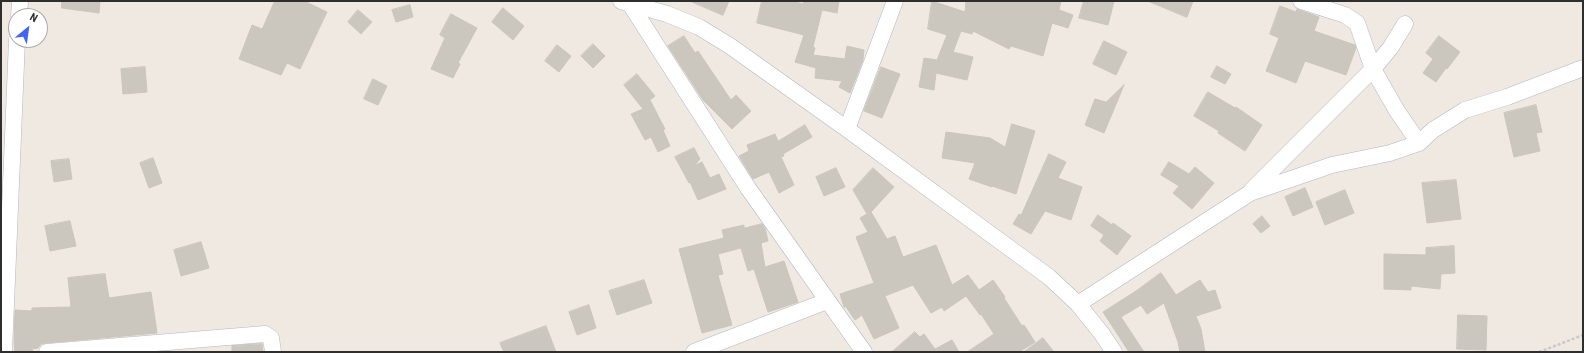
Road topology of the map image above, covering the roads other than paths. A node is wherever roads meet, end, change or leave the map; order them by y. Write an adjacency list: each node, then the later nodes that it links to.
1 (895, 1): 8 (street)
2 (1301, 1): 7 (street)
3 (626, 2): 8 (street); 12 (street)
4 (1405, 24): 7 (street)
5 (16, 48): 11 (street)
6 (1583, 68): 9 (street)
7 (1373, 69): 9 (street); 10 (street)
8 (847, 130): 13 (street)
9 (1418, 143): 10 (street)
10 (1250, 192): 13 (street)
11 (5, 212): 14 (street)
12 (827, 302): 17 (street); 18 (street)
13 (1078, 304): 19 (street)
14 (4, 352)
15 (47, 352): 16 (street)
16 (273, 352)
17 (694, 352)
18 (864, 352)
19 (1114, 352)

